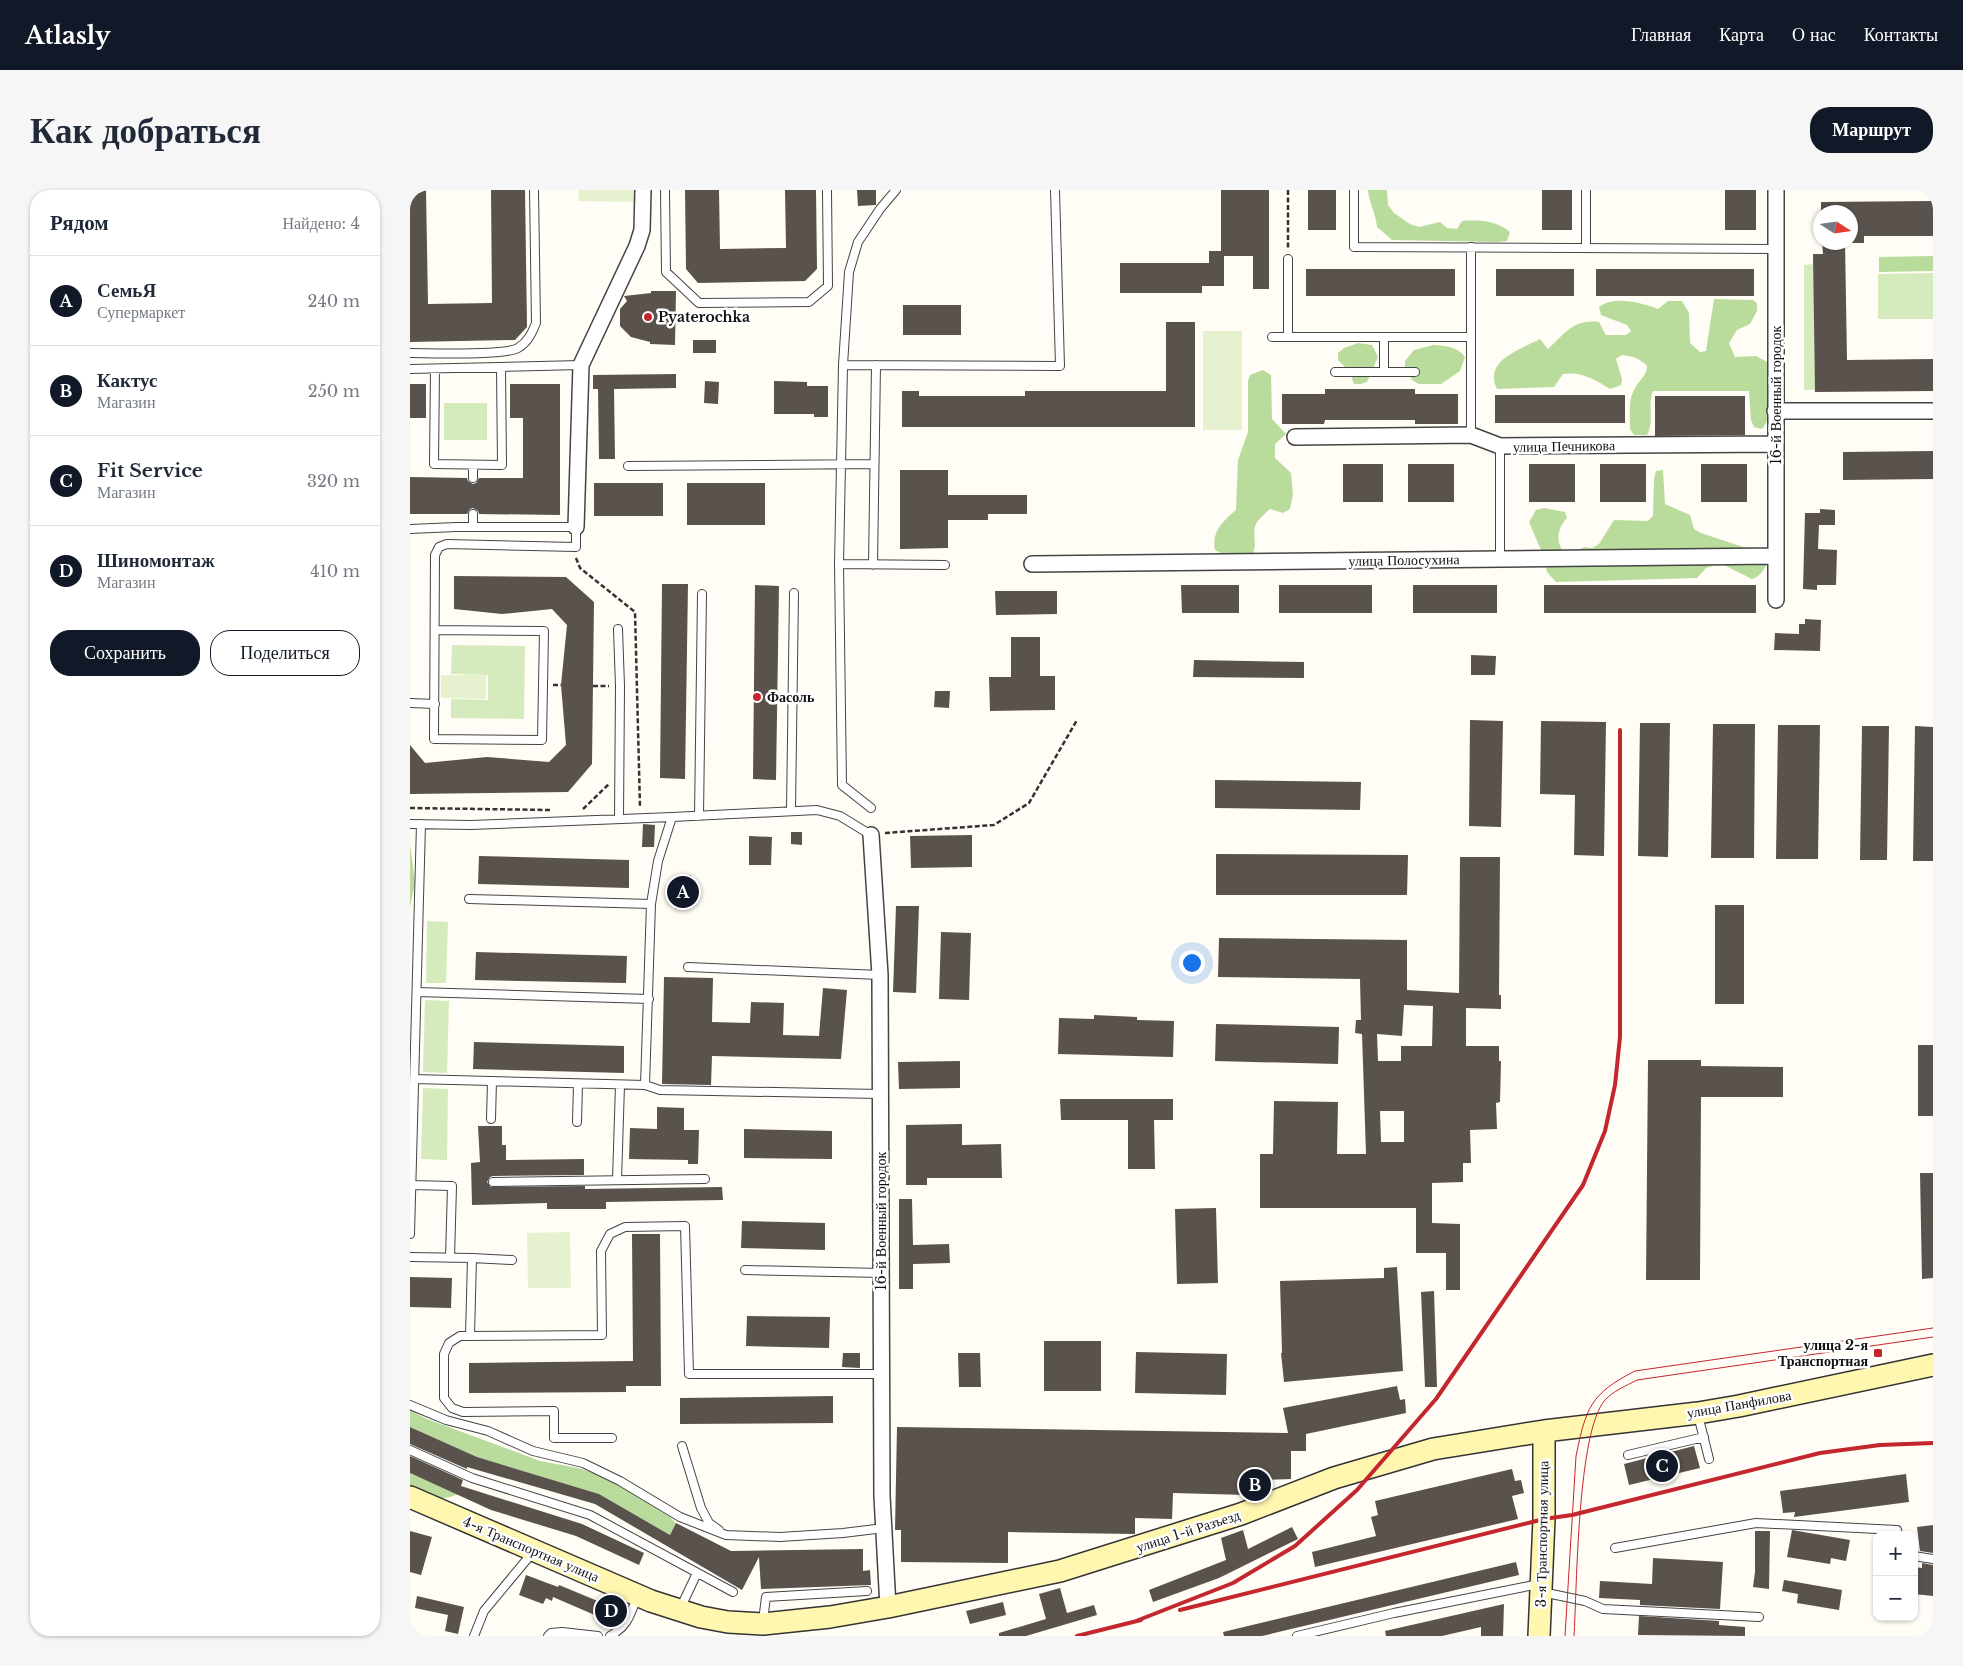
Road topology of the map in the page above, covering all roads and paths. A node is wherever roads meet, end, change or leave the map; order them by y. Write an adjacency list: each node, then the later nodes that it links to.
1 (534, 190): 19 (lane)
2 (644, 190): 20 (street)
3 (665, 190): 4 (lane)
4 (827, 190)
5 (896, 190): 21 (lane)
6 (1055, 190): 22 (lane)
7 (1288, 190): 14 (path)
8 (1354, 190): 11 (lane)
9 (1586, 190): 12 (lane)
10 (1776, 190): 13 (street, 16-й Военный городок)
11 (1471, 247): 12 (lane); 18 (lane)
12 (1586, 247): 13 (lane)
13 (1776, 249): 29 (street, 16-й Военный городок)
14 (1288, 259): 16 (lane)
15 (1272, 337): 16 (lane)
16 (1288, 337): 17 (lane)
17 (1384, 337): 18 (lane); 27 (lane)
18 (1471, 337): 31 (lane)
19 (410, 353)
20 (581, 365): 24 (lane); 42 (street)
21 (843, 365): 22 (lane); 35 (lane)
22 (876, 365): 36 (lane)
23 (434, 368): 24 (lane); 25 (lane); 37 (lane)
24 (501, 368): 37 (lane)
25 (410, 369)
26 (1334, 372): 27 (lane)
27 (1384, 372): 28 (lane)
28 (1414, 372)
29 (1776, 411): 30 (street); 33 (street, 16-й Военный городок)
30 (1933, 411)
31 (1471, 435): 32 (street, улица Печникова); 34 (street, улица Печникова)
32 (1295, 437)
33 (1776, 444): 34 (street, улица Печникова); 44 (street, 16-й Военный городок)
34 (1500, 446): 45 (lane)
35 (841, 464): 36 (lane); 38 (lane); 46 (lane)
36 (873, 464): 48 (lane)
37 (473, 465): 39 (lane)
38 (628, 466)
39 (473, 478)
40 (473, 514): 41 (lane)
41 (473, 527): 42 (lane); 43 (lane)
42 (576, 527): 54 (lane)
43 (410, 529)
44 (1775, 556): 45 (street, улица Полосухина); 52 (street, 16-й Военный городок)
45 (1500, 559): 47 (street, улица Полосухина)
46 (839, 564): 48 (lane); 62 (lane)
47 (1032, 564)
48 (873, 565): 49 (lane)
49 (945, 565)
50 (794, 593): 65 (lane)
51 (702, 594): 66 (lane)
52 (1776, 600)
53 (618, 629): 56 (lane)
54 (435, 630): 58 (lane); 58 (lane)
55 (594, 686): 56 (path)
56 (620, 686): 60 (lane)
57 (410, 704): 58 (lane)
58 (434, 704)
59 (1077, 720): 71 (path)
60 (619, 774): 64 (path); 68 (lane)
61 (410, 808): 63 (path)
62 (871, 808)
63 (554, 810)
64 (582, 810)
65 (791, 810): 66 (lane); 71 (lane)
66 (699, 816): 67 (lane)
67 (672, 817): 68 (lane); 73 (lane)
68 (619, 818): 70 (lane)
69 (410, 824): 70 (lane)
70 (421, 824): 76 (lane)
71 (871, 836): 75 (street, 16-й Военный городок)
72 (469, 899): 73 (lane)
73 (651, 904): 77 (lane)
74 (688, 967): 75 (lane)
75 (880, 975): 83 (street, 16-й Военный городок)
76 (417, 992): 77 (lane); 78 (lane)
77 (649, 999): 82 (lane)
78 (414, 1079): 79 (lane); 89 (lane)
79 (492, 1081): 80 (lane); 84 (lane)
80 (578, 1084): 81 (lane); 85 (lane)
81 (620, 1085): 82 (lane); 87 (lane)
82 (645, 1085): 83 (lane)
83 (880, 1094): 96 (street, 16-й Военный городок)
84 (491, 1119)
85 (577, 1122)
86 (705, 1179): 87 (lane)
87 (617, 1180): 88 (lane)
88 (493, 1182)
89 (411, 1185): 90 (lane); 92 (lane)
90 (410, 1234)
91 (410, 1257): 92 (lane)
92 (450, 1258): 93 (lane)
93 (472, 1258): 94 (lane); 97 (lane)
94 (512, 1260)
95 (745, 1270): 96 (lane)
96 (881, 1273): 99 (street, 16-й Военный городок)
97 (470, 1336): 99 (lane); 104 (lane)
98 (1933, 1365): 101 (main road, улица Панфилова)
99 (882, 1374): 110 (street, 16-й Военный городок)
100 (410, 1405): 112 (lane)
101 (1698, 1413): 102 (main road, улица Панфилова); 103 (lane)
102 (1544, 1431): 118 (main road, 3-я Транспортная улица); 122 (main road, улица 1-й Разъезд)
103 (1704, 1437): 107 (lane); 108 (lane)
104 (612, 1438)
105 (682, 1446): 112 (lane)
106 (410, 1450): 117 (lane)
107 (1628, 1455)
108 (1709, 1459)
109 (410, 1497): 114 (main road, 4-я Транспортная улица)
110 (884, 1528): 112 (lane); 122 (street, 16-й Военный городок)
111 (1897, 1531): 113 (lane)
112 (726, 1535)
113 (1615, 1548)
114 (534, 1550): 121 (main road, 4-я Транспортная улица); 126 (lane)
115 (1918, 1557): 116 (lane)
116 (1933, 1559)
117 (696, 1573): 120 (lane); 123 (lane)
118 (1542, 1588): 124 (lane); 130 (lane); 131 (main road, 3-я Транспортная улица)
119 (867, 1591): 125 (lane)
120 (733, 1592)
121 (638, 1595): 123 (main road, 4-я Транспортная улица); 129 (lane)
122 (888, 1607): 125 (main road, 4-я Транспортная улица)
123 (679, 1611): 125 (main road, 4-я Транспортная улица)
124 (1759, 1617)
125 (763, 1624)
126 (474, 1636)
127 (548, 1636): 128 (lane)
128 (598, 1636)
129 (610, 1636)
130 (1297, 1636)
131 (1539, 1636)

